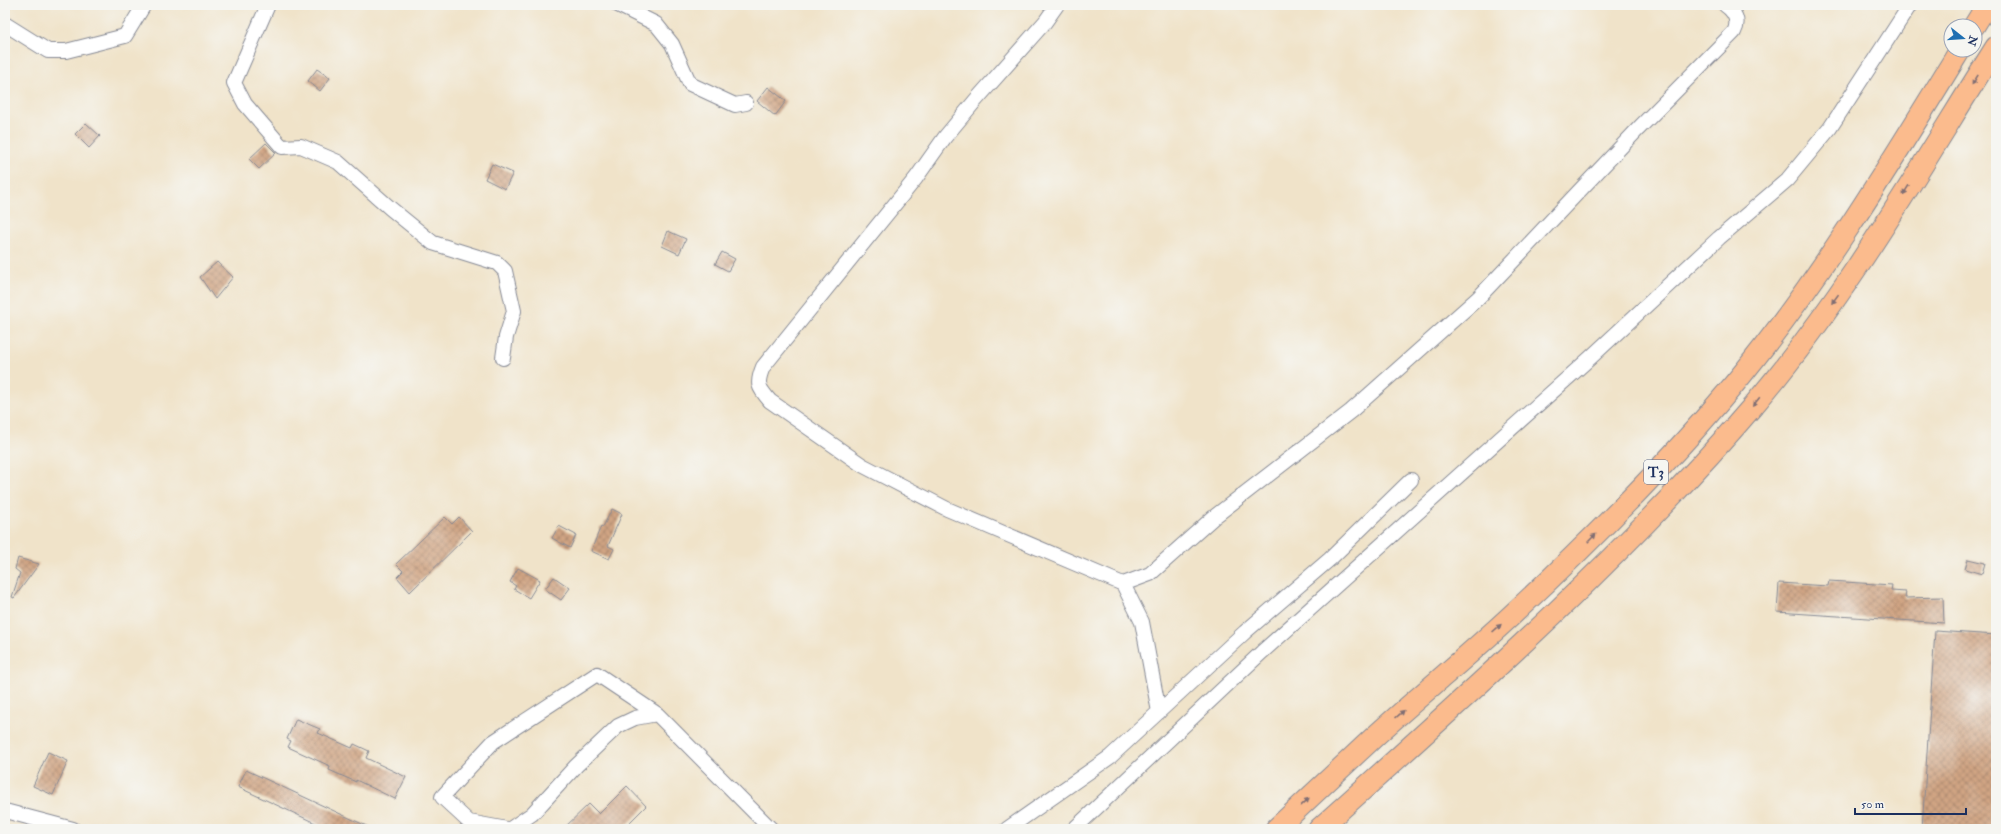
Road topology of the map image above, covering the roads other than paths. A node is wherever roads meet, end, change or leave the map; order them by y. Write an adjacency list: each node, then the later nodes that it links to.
1 (144, 5): 9 (street)
2 (268, 5): 13 (street)
3 (618, 5): 12 (street)
4 (1056, 5): 15 (street)
5 (1725, 5): 15 (street)
6 (1910, 5): 23 (street)
7 (1987, 5): 8 (highway)
8 (1979, 18)
9 (5, 24)
10 (1996, 47): 25 (highway, T3, one-way to 25)
11 (1955, 58): 24 (highway, T3, one-way to 11)
12 (746, 103)
13 (503, 358)
14 (1411, 480): 16 (street)
15 (1123, 584): 16 (street)
16 (1159, 712): 22 (street)
17 (657, 714): 20 (street); 20 (street); 21 (street)
18 (5, 811): 19 (street)
19 (73, 829)
20 (508, 829)
21 (771, 829)
22 (1007, 829)
23 (1074, 829)
24 (1276, 829)
25 (1319, 829)

